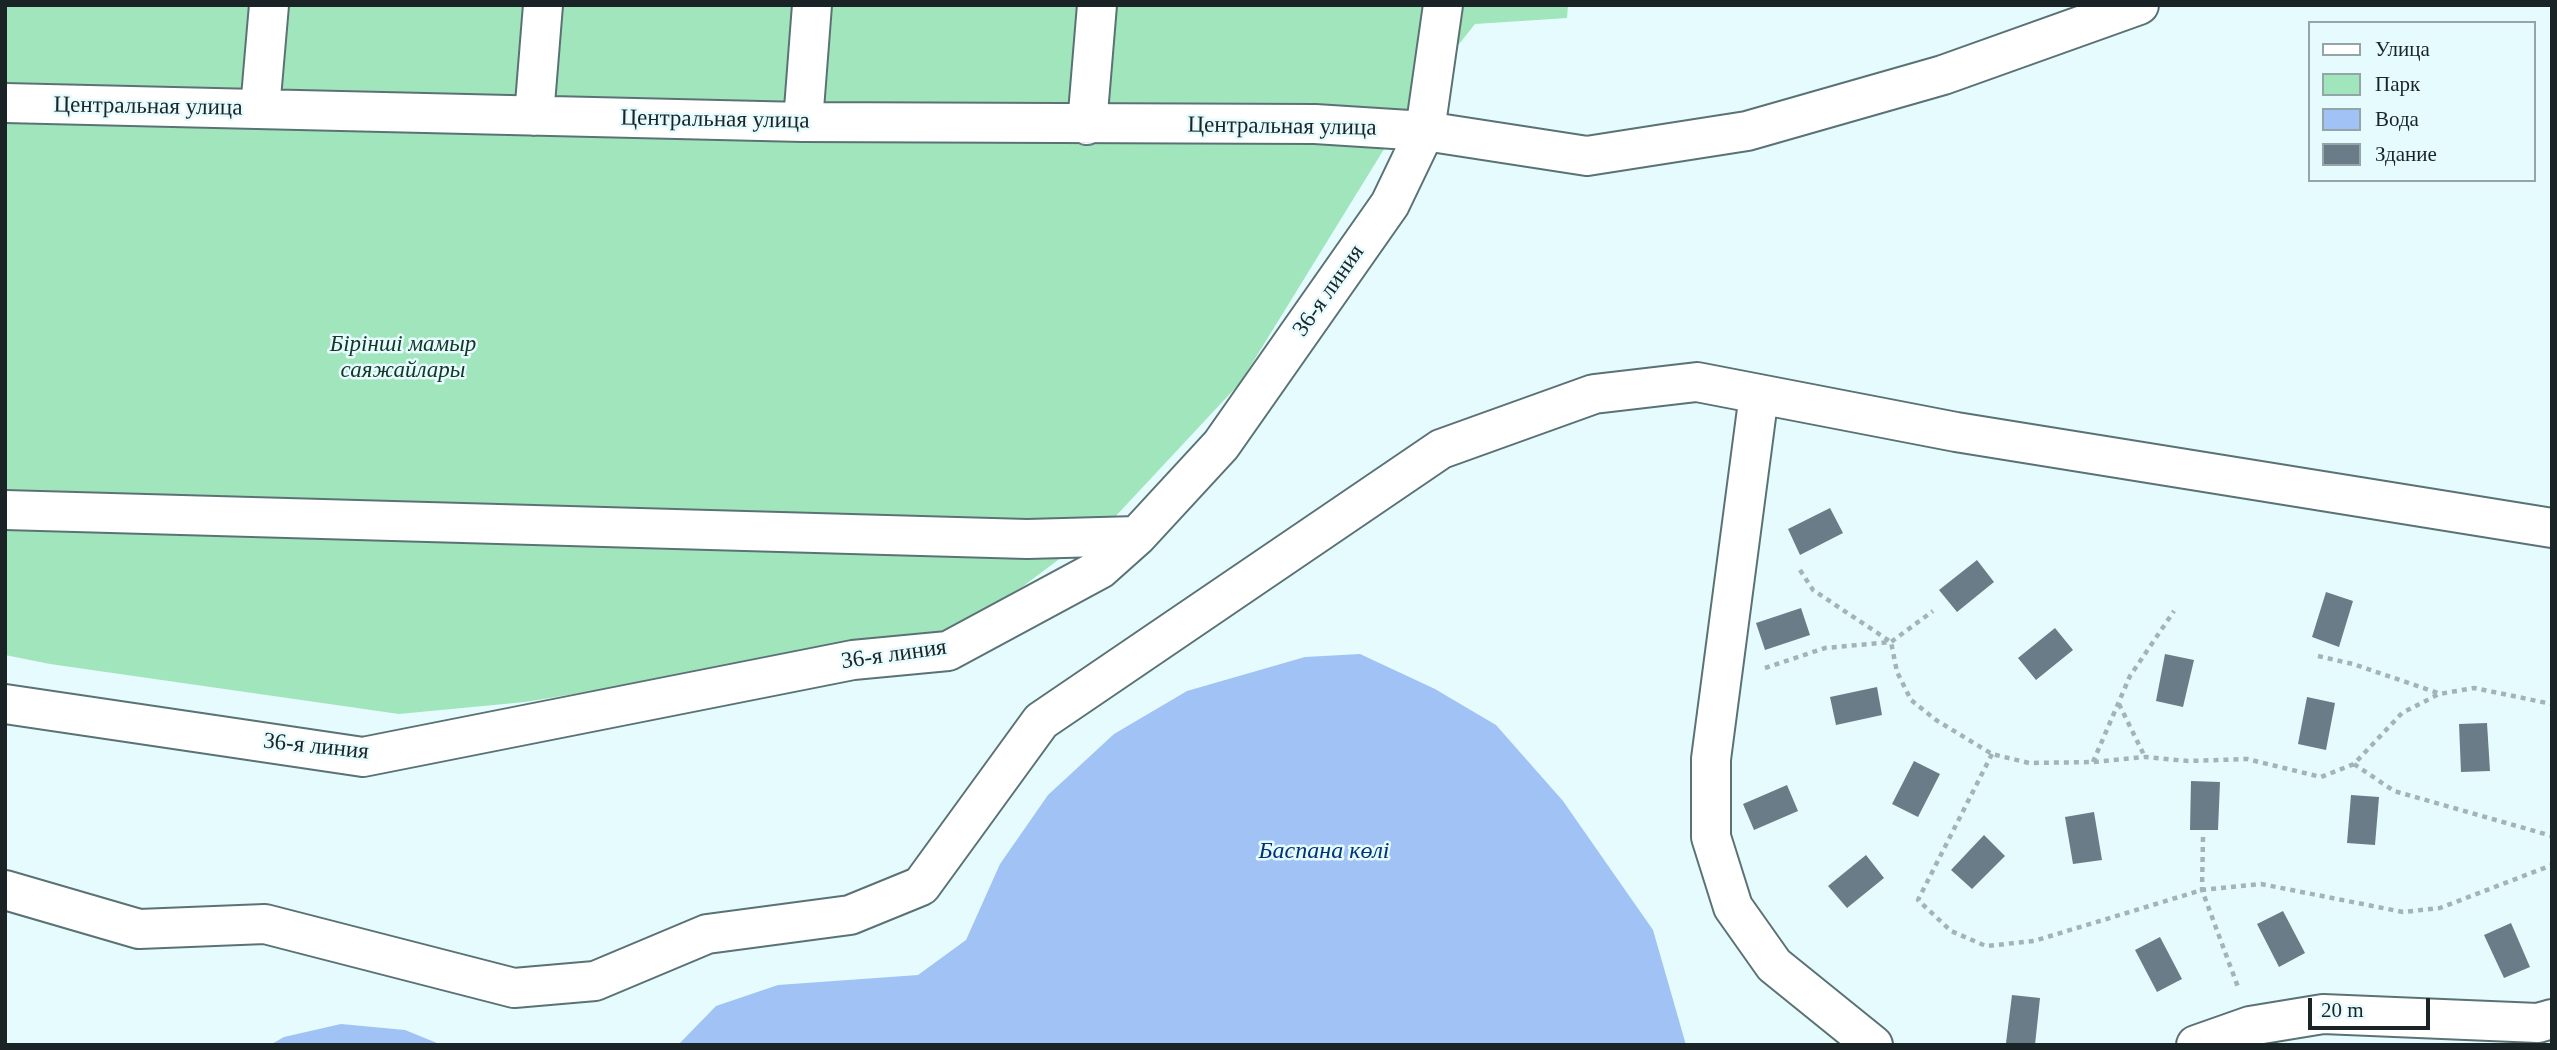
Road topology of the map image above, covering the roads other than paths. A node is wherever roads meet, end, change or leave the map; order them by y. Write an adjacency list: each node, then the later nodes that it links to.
1 (268, 5): 8 (street)
2 (544, 5): 9 (street)
3 (813, 5): 10 (street)
4 (1097, 5): 11 (street)
5 (1443, 5): 12 (street, 36-я линия)
6 (2139, 5): 12 (street, Центральная улица)
7 (5, 103): 8 (street, Центральная улица)
8 (260, 109): 9 (street, Центральная улица)
9 (534, 116): 10 (street, Центральная улица)
10 (803, 122): 11 (street, Центральная улица)
11 (1087, 125): 12 (street, Центральная улица)
12 (1425, 131): 16 (street, 36-я линия)
13 (1759, 394): 15 (street); 18 (street); 20 (street)
14 (5, 510): 16 (street)
15 (2552, 528)
16 (1137, 536): 17 (street, 36-я линия)
17 (5, 704)
18 (5, 890)
19 (2552, 1019): 21 (street)
20 (1873, 1045)
21 (2196, 1045)

